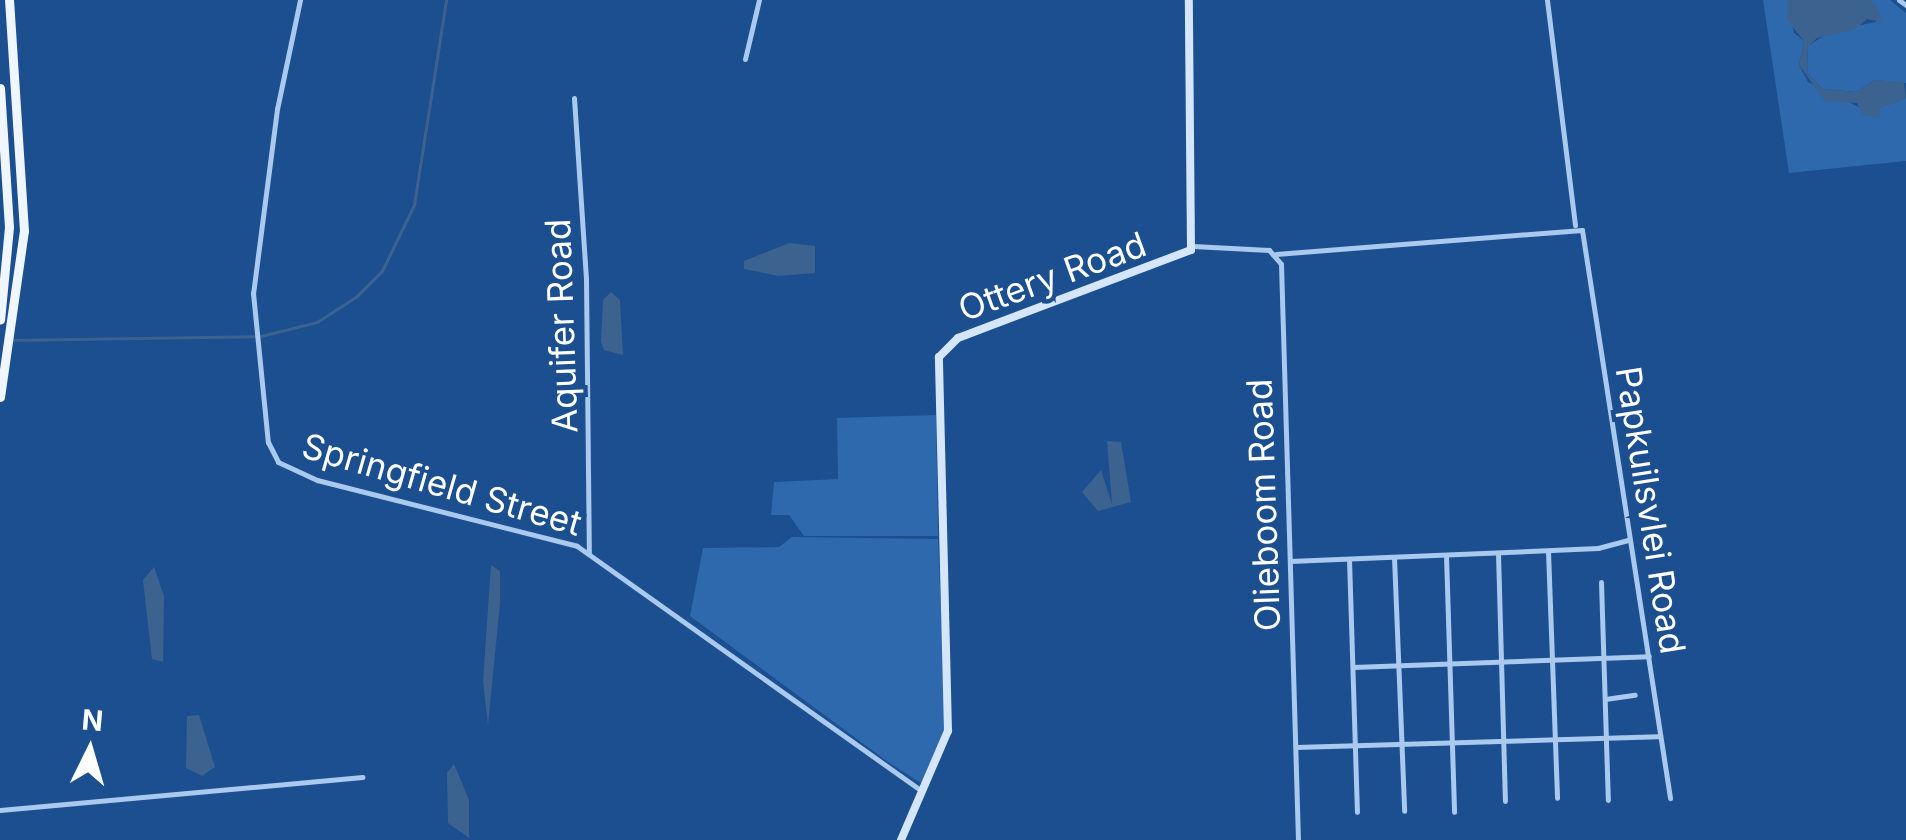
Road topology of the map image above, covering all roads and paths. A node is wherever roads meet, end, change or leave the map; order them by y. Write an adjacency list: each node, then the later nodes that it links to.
1 (9, 0): 15 (main road)
2 (300, 0): 18 (street, Springfield Street)
3 (759, 0): 8 (street)
4 (1189, 0): 12 (street, Ottery Road)
5 (1547, 0): 11 (street)
6 (1899, 0): 7 (street)
7 (1906, 6)
8 (744, 59)
9 (0, 88): 14 (main road)
10 (574, 98): 18 (street, Aquifer Road)
11 (1575, 225): 13 (street); 16 (street, Papkuilsvlei Road)
12 (1193, 246): 13 (street); 43 (street, Ottery Road)
13 (1276, 254): 23 (street, Olieboom Road)
14 (0, 320)
15 (0, 397)
16 (1628, 540): 17 (street); 25 (street, Papkuilsvlei Road)
17 (1548, 551): 19 (street); 27 (street)
18 (589, 553): 43 (street, Springfield Street)
19 (1498, 553): 20 (street); 28 (street)
20 (1446, 555): 21 (street); 29 (street)
21 (1394, 557): 22 (street); 30 (street)
22 (1349, 559): 23 (street); 31 (street)
23 (1290, 561): 41 (street, Olieboom Road)
24 (1601, 582): 26 (street)
25 (1650, 656): 26 (street); 34 (street, Papkuilsvlei Road)
26 (1604, 657): 27 (street); 33 (street)
27 (1551, 660): 28 (street); 36 (street)
28 (1501, 661): 29 (street); 37 (street)
29 (1449, 663): 30 (street); 38 (street)
30 (1398, 665): 31 (street); 39 (street)
31 (1353, 666): 40 (street)
32 (1635, 694): 33 (street)
33 (1605, 699): 35 (street)
34 (1659, 736): 35 (street); 45 (street, Papkuilsvlei Road)
35 (1605, 737): 36 (street); 46 (street)
36 (1554, 739): 37 (street); 44 (street)
37 (1503, 740): 38 (street); 47 (street)
38 (1453, 742): 39 (street); 51 (street)
39 (1401, 744): 40 (street); 49 (street)
40 (1356, 745): 41 (street); 50 (street)
41 (1296, 747): 53 (street, Olieboom Road)
42 (363, 777): 48 (street)
43 (925, 793): 52 (street, Ottery Road)
44 (1556, 798)
45 (1670, 798)
46 (1608, 800)
47 (1505, 801)
48 (0, 810)
49 (1404, 811)
50 (1357, 812)
51 (1454, 812)
52 (901, 840)
53 (1298, 840)

